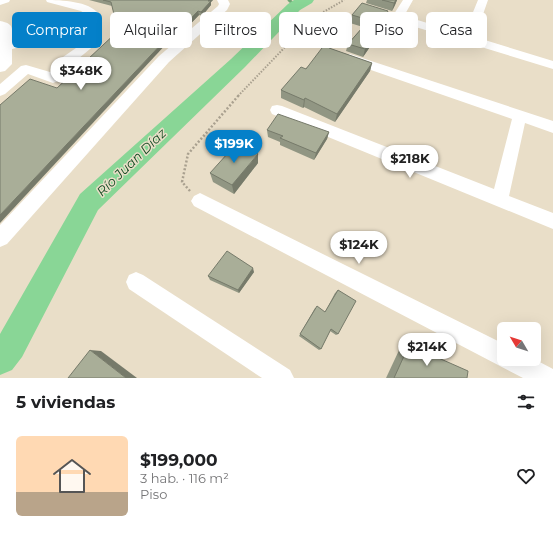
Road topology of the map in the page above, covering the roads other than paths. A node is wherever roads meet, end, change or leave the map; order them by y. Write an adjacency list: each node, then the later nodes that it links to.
1 (5, 0): 6 (street)
2 (51, 0): 19 (street)
3 (222, 0): 26 (street)
4 (408, 0): 9 (street)
5 (483, 0): 10 (street)
6 (0, 2)
7 (363, 7): 8 (street)
8 (378, 12)
9 (401, 12)
10 (478, 12)
11 (0, 24): 14 (street)
12 (487, 45): 17 (street)
13 (12, 46): 14 (street)
14 (6, 47): 18 (street)
15 (340, 55): 21 (street)
16 (553, 60): 17 (street)
17 (553, 65)
18 (0, 68)
19 (0, 92)
20 (277, 110): 23 (street)
21 (520, 115): 22 (street); 23 (street)
22 (553, 127)
23 (500, 199): 25 (street)
24 (200, 202): 28 (street)
25 (553, 221)
26 (0, 238)
27 (136, 282): 30 (street)
28 (497, 352)
29 (524, 366): 31 (street)
30 (282, 378)
31 (547, 378)

